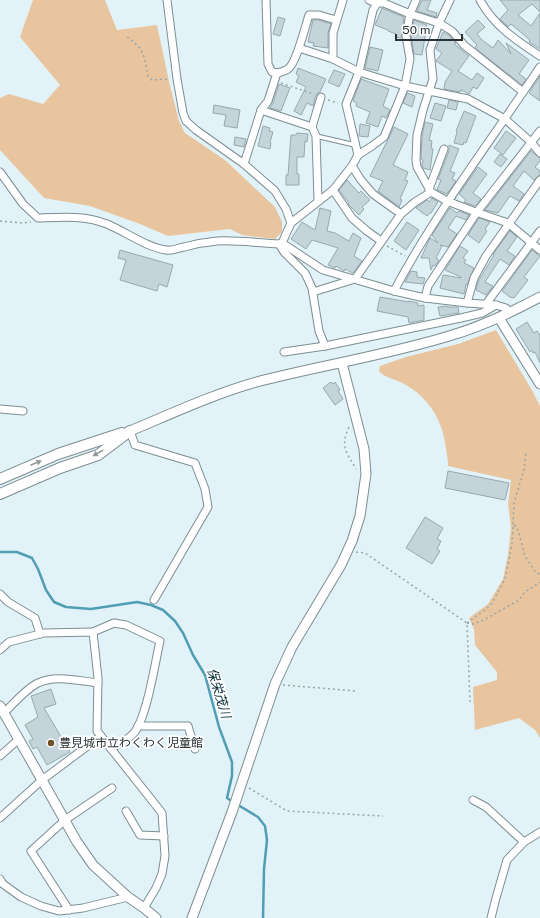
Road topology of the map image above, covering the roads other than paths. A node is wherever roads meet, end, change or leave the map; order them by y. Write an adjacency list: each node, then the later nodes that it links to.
1 (167, 0): 31 (street)
2 (266, 0): 16 (street)
3 (343, 0): 9 (street)
4 (416, 0): 8 (street)
5 (450, 0): 10 (street)
6 (480, 0): 12 (street)
7 (374, 1): 8 (street); 15 (street)
8 (410, 14): 10 (street); 17 (street)
9 (336, 20): 11 (street); 13 (street)
10 (439, 23): 18 (street); 19 (street)
11 (299, 48): 13 (street); 16 (street)
12 (540, 56)
13 (333, 60): 15 (street)
14 (540, 67): 19 (street)
15 (359, 72): 17 (street); 27 (street)
16 (276, 77): 21 (street)
17 (405, 86): 18 (street); 30 (street)
18 (430, 92): 22 (street); 36 (street)
19 (524, 92): 22 (street)
20 (321, 97): 23 (street)
21 (261, 110): 23 (street); 31 (street)
22 (506, 119): 26 (street); 38 (street)
23 (312, 127): 25 (street)
24 (540, 131): 26 (street)
25 (316, 136): 27 (lane); 37 (street)
26 (531, 142): 29 (street); 39 (street)
27 (356, 145): 30 (street)
28 (444, 149): 36 (street)
29 (540, 153)
30 (358, 155): 32 (street)
31 (244, 164): 41 (street)
32 (352, 166): 35 (street); 40 (street)
33 (0, 172): 45 (street)
34 (540, 180): 42 (street)
35 (333, 190): 37 (street); 44 (street)
36 (430, 190): 38 (street); 40 (street)
37 (318, 201): 41 (street)
38 (447, 201): 39 (street); 49 (street)
39 (477, 212): 42 (street); 52 (street)
40 (401, 214): 44 (street)
41 (291, 223): 45 (street)
42 (508, 223): 46 (street); 53 (street)
43 (540, 231): 46 (street)
44 (381, 241): 48 (street)
45 (280, 243): 48 (street); 50 (street)
46 (531, 243): 47 (street); 54 (street)
47 (540, 250)
48 (355, 279): 49 (street); 50 (street)
49 (394, 291): 52 (street)
50 (313, 292): 58 (street)
51 (540, 297): 56 (street)
52 (425, 298): 53 (street)
53 (467, 303): 54 (street)
54 (486, 304): 55 (street)
55 (496, 305): 56 (street); 58 (street)
56 (510, 313): 57 (street)
57 (499, 318): 60 (street); 61 (street)
58 (324, 346): 59 (street)
59 (284, 352)
60 (342, 363): 64 (street); 94 (street)
61 (540, 384)
62 (0, 409): 63 (street)
63 (23, 411)
64 (130, 431): 65 (main road, one-way to 64); 66 (main road, one-way to 66); 68 (street)
65 (0, 479)
66 (0, 494)
67 (0, 594): 70 (street)
68 (154, 600)
69 (93, 632): 70 (street); 72 (street); 74 (street)
70 (40, 634): 71 (street)
71 (0, 650)
72 (98, 683): 73 (street); 75 (street)
73 (2, 710): 76 (street)
74 (138, 726): 77 (street); 78 (street)
75 (101, 736): 77 (street); 80 (street)
76 (19, 739): 79 (street); 80 (street)
77 (111, 749): 87 (street)
78 (195, 749)
79 (0, 756)
80 (42, 780): 84 (street); 85 (street)
81 (112, 788): 85 (street)
82 (473, 800): 88 (street)
83 (126, 811): 87 (street)
84 (0, 818)
85 (65, 820): 90 (street); 92 (street)
86 (540, 832): 88 (street)
87 (164, 836): 91 (street)
88 (524, 842): 95 (street)
89 (0, 880): 92 (street)
90 (128, 897): 91 (street); 92 (street)
91 (144, 908): 93 (street)
92 (69, 910)
93 (156, 918)
94 (192, 918)
95 (491, 918)

